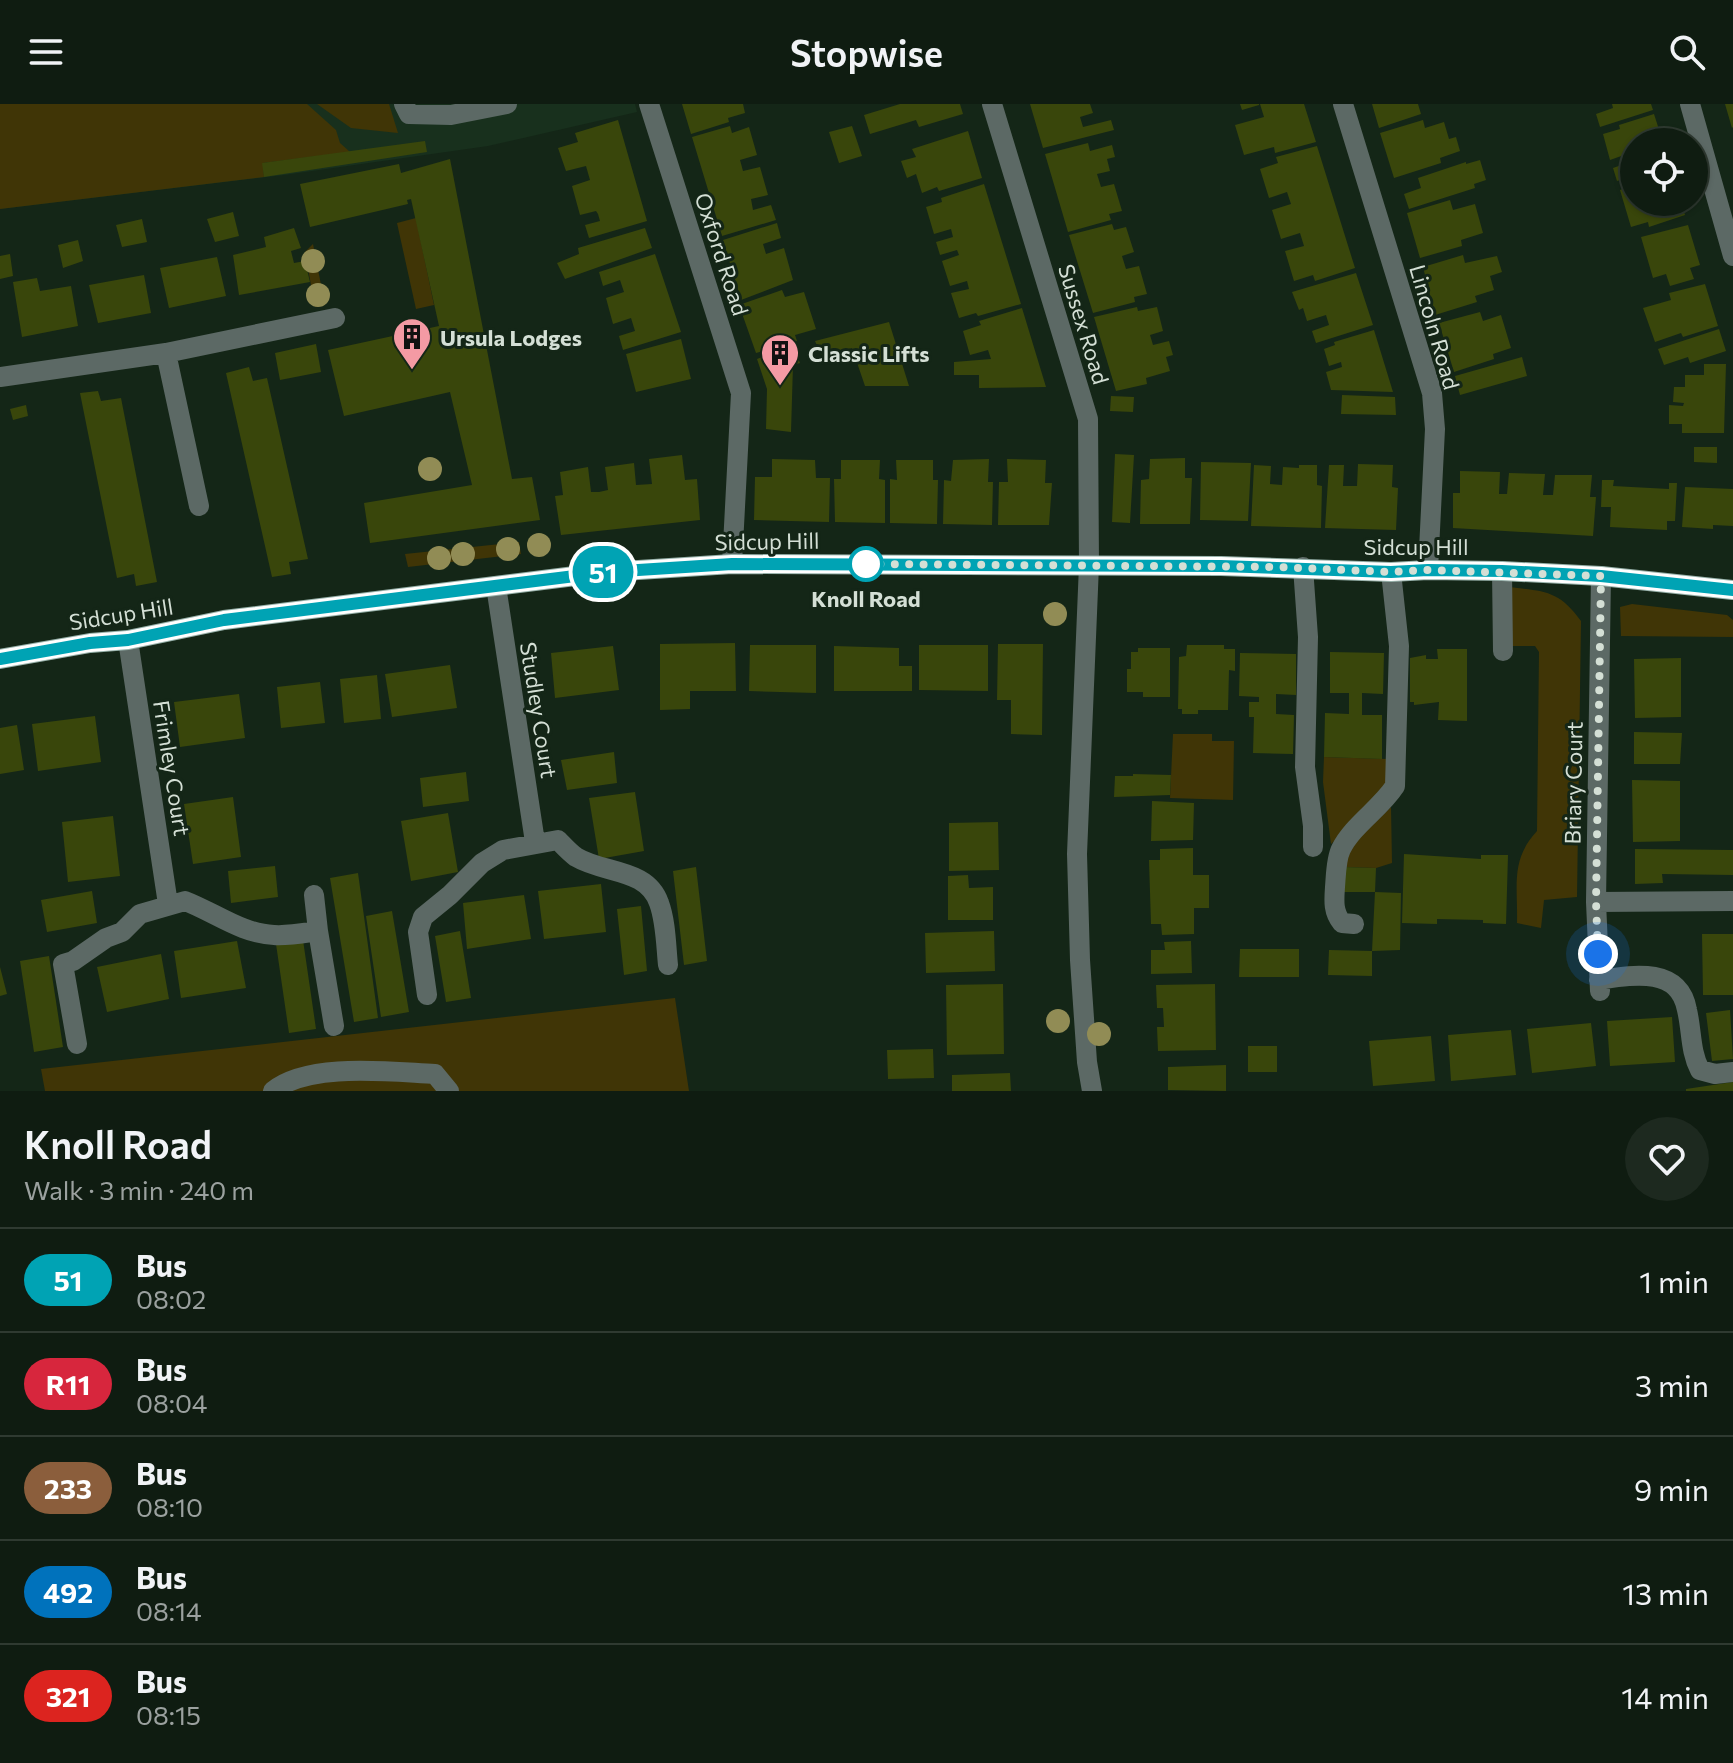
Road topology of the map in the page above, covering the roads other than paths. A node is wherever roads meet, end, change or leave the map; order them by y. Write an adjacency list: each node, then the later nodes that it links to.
1 (404, 104): 2 (street)
2 (507, 104)
3 (649, 104): 12 (street, Oxford Road)
4 (992, 104): 13 (street, Sussex Road)
5 (1343, 104): 15 (street, Lincoln Road)
6 (1690, 104): 7 (street)
7 (1733, 256)
8 (335, 318): 9 (street)
9 (166, 353): 10 (street); 11 (street)
10 (0, 377)
11 (199, 506)
12 (732, 564): 13 (main road, Sidcup Hill); 19 (main road, Sidcup Hill)
13 (1089, 565): 14 (main road, Sidcup Hill); 39 (street)
14 (1303, 567): 17 (main road, Sidcup Hill); 25 (street)
15 (1428, 570): 16 (main road, Sidcup Hill); 17 (main road, Sidcup Hill)
16 (1502, 571): 18 (main road, Sidcup Hill); 22 (street)
17 (1391, 572): 30 (street)
18 (1601, 576): 20 (main road, Sidcup Hill); 28 (street, Briary Court)
19 (496, 586): 21 (main road, Sidcup Hill); 24 (street, Studley Court)
20 (1733, 590)
21 (128, 640): 23 (main road, Sidcup Hill); 29 (street, Frimley Court)
22 (1503, 651)
23 (0, 659)
24 (535, 842): 32 (street); 33 (street)
25 (1313, 847)
26 (314, 895): 31 (street)
27 (1733, 901): 28 (street)
28 (1596, 902): 36 (street, Briary Court)
29 (168, 904): 31 (street); 35 (street)
30 (1354, 924)
31 (318, 931): 34 (street)
32 (668, 965)
33 (427, 995)
34 (334, 1026)
35 (77, 1044)
36 (1733, 1072)
37 (273, 1091): 38 (street)
38 (449, 1091)
39 (1092, 1091)

